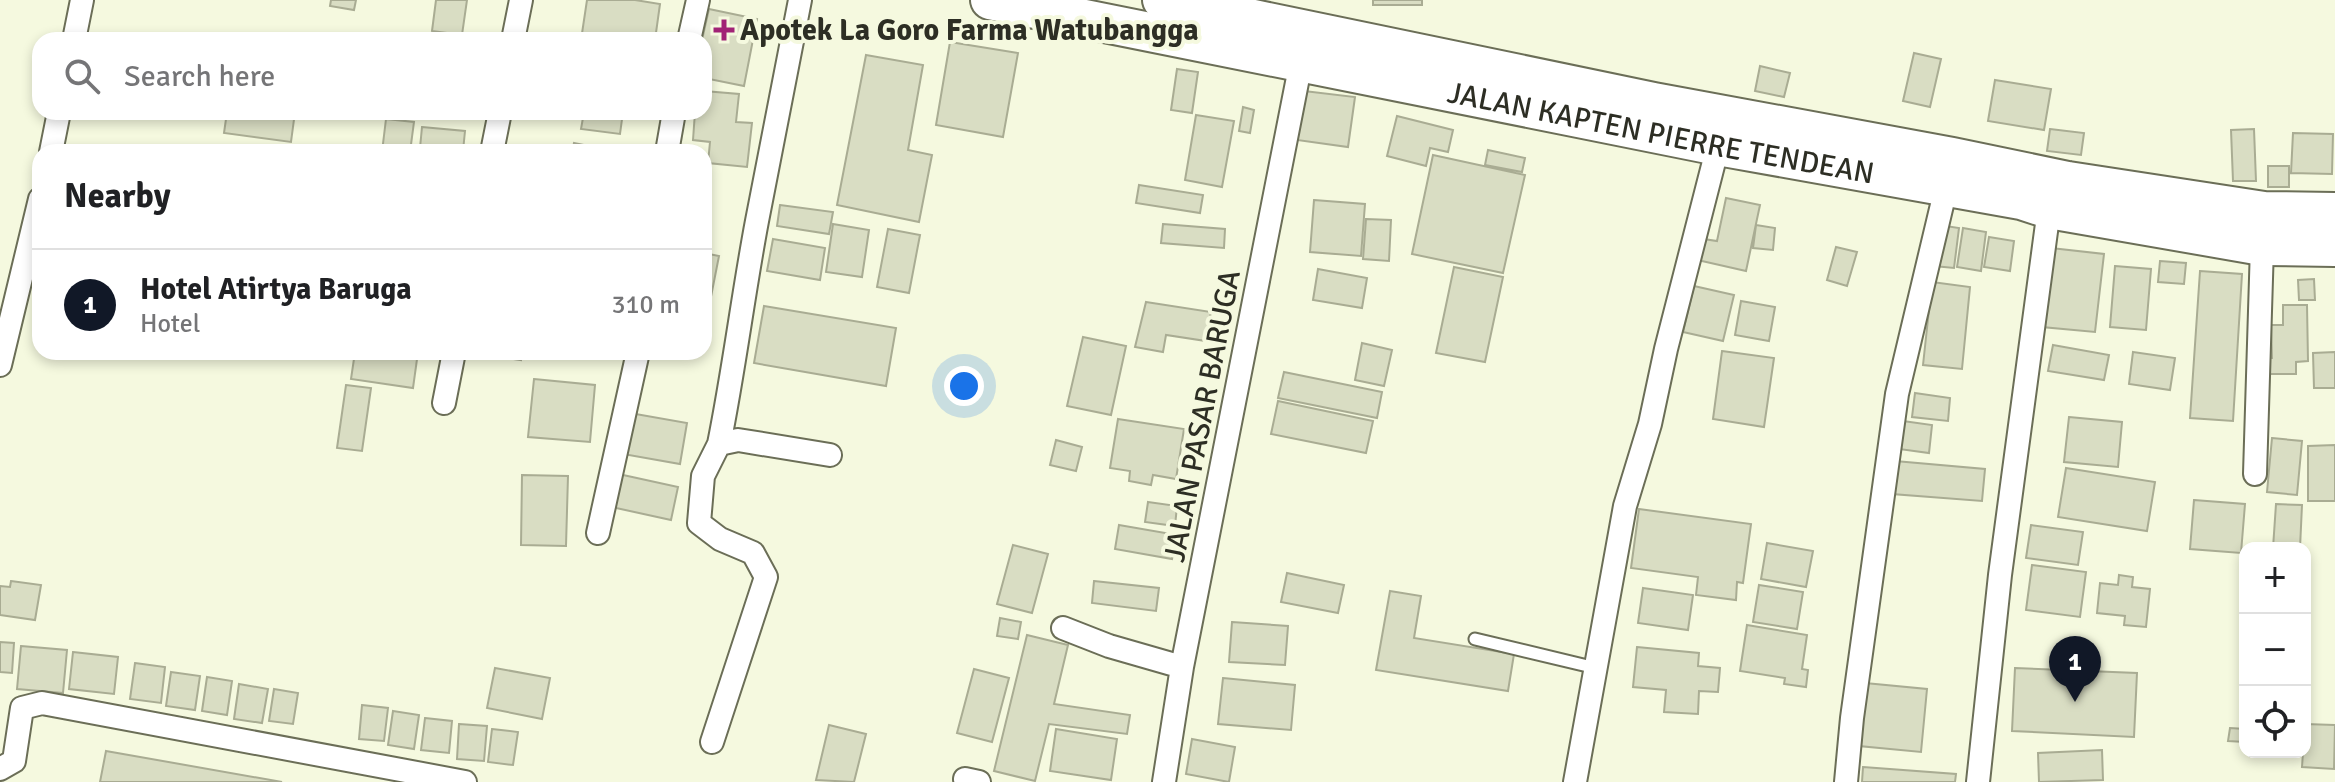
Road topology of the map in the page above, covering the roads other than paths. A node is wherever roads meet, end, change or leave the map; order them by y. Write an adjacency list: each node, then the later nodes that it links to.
1 (82, 0): 8 (street)
2 (521, 0): 9 (street)
3 (698, 0): 10 (street)
4 (800, 0): 29 (street)
5 (990, 0): 11 (highway, JALAN KAPTEN PIERRE TENDEAN)
6 (1162, 0): 7 (highway, JALAN KAPTEN PIERRE TENDEAN)
7 (1207, 4): 11 (highway, JALAN KAPTEN PIERRE TENDEAN)
8 (76, 32)
9 (515, 32)
10 (691, 32)
11 (1304, 46): 18 (highway, JALAN KAPTEN PIERRE TENDEAN); 21 (highway, JALAN KAPTEN PIERRE TENDEAN); 35 (street, JALAN PASAR BARUGA)
12 (57, 120): 15 (street)
13 (498, 120): 16 (street)
14 (673, 120): 17 (street)
15 (53, 144)
16 (494, 144)
17 (668, 144)
18 (1718, 146): 19 (highway, JALAN KAPTEN PIERRE TENDEAN); 36 (street)
19 (1946, 188): 20 (highway, JALAN KAPTEN PIERRE TENDEAN); 43 (street)
20 (2049, 209): 23 (highway, JALAN KAPTEN PIERRE TENDEAN); 44 (street)
21 (2335, 212)
22 (32, 232): 27 (street)
23 (2262, 246): 24 (highway, JALAN KAPTEN PIERRE TENDEAN); 31 (street)
24 (2335, 247)
25 (452, 360): 28 (street)
26 (636, 360): 32 (street)
27 (0, 362)
28 (444, 403)
29 (719, 444): 30 (street); 37 (street)
30 (830, 455)
31 (2255, 474)
32 (598, 533)
33 (1063, 628): 35 (street)
34 (1475, 639): 36 (lane)
35 (1182, 667): 41 (street, JALAN PASAR BARUGA)
36 (1596, 668): 42 (street)
37 (712, 742)
38 (0, 769): 39 (street); 40 (street)
39 (0, 782)
40 (465, 782)
41 (1164, 782)
42 (1575, 782)
43 (1846, 782)
44 (1978, 782)

